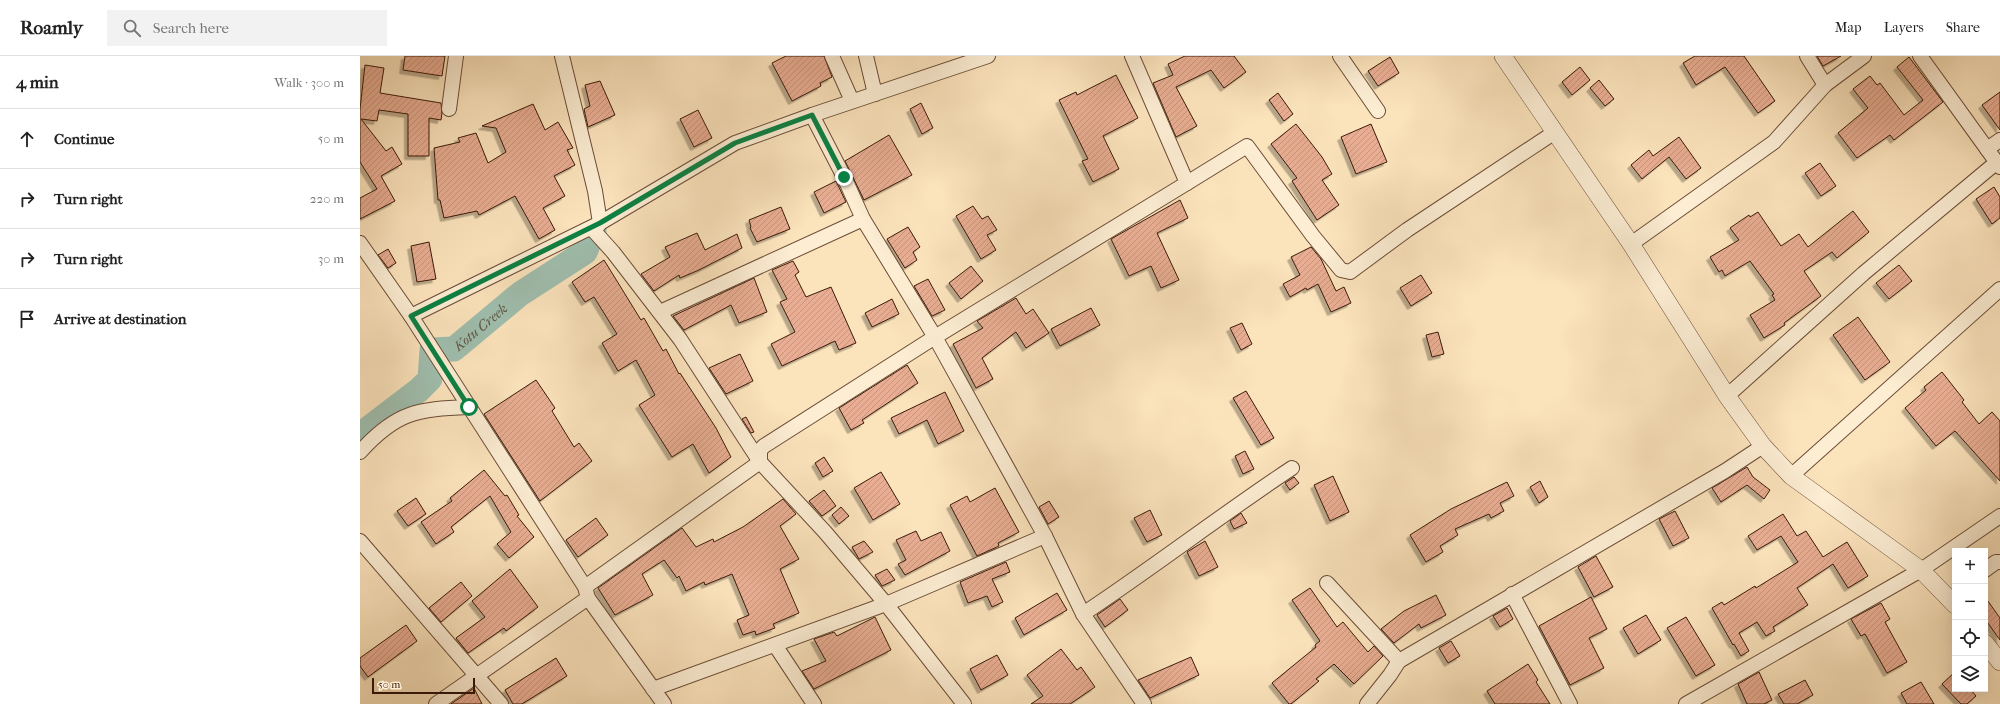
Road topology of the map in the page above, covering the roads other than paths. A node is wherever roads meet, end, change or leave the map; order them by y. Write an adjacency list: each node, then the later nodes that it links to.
1 (456, 56): 15 (street)
2 (562, 56): 24 (street)
3 (832, 56): 14 (street)
4 (866, 56): 13 (street)
5 (988, 56): 13 (street)
6 (1132, 56): 22 (street)
7 (1340, 56): 16 (street)
8 (1503, 56): 18 (street)
9 (1806, 56): 12 (street)
10 (1864, 56): 12 (street)
11 (1920, 56): 20 (street)
12 (1825, 85): 26 (street)
13 (875, 94): 14 (street)
14 (852, 101): 17 (street)
15 (449, 109)
16 (1378, 111)
17 (812, 115): 23 (street); 24 (street)
18 (1555, 132): 22 (street); 26 (street)
19 (2000, 140): 20 (street)
20 (1987, 149): 21 (street)
21 (1998, 164): 31 (street)
22 (1187, 183): 30 (street)
23 (863, 219): 28 (street); 30 (street)
24 (600, 223): 28 (street); 29 (street)
25 (360, 243): 29 (street)
26 (1631, 244): 31 (street)
27 (2000, 289): 37 (street)
28 (660, 312): 35 (street)
29 (411, 316): 32 (street)
30 (935, 337): 35 (street); 39 (street)
31 (1727, 396): 33 (street)
32 (469, 407): 34 (street); 45 (street)
33 (1763, 446): 37 (street); 46 (street)
34 (360, 452)
35 (760, 462): 45 (street); 48 (street)
36 (1292, 468): 49 (street)
37 (1791, 476): 43 (street)
38 (2000, 516): 43 (street)
39 (1045, 536): 48 (street); 49 (street)
40 (360, 541): 54 (street)
41 (2000, 562): 42 (street)
42 (1988, 568)
43 (1921, 570): 47 (street); 64 (street)
44 (1327, 583): 52 (street)
45 (586, 592): 54 (street); 55 (street)
46 (1512, 594): 52 (street); 63 (street)
47 (1952, 597)
48 (886, 604): 50 (street); 60 (street)
49 (1083, 614): 61 (street)
50 (775, 645): 55 (street); 59 (street)
51 (1988, 647): 53 (street)
52 (1399, 661): 62 (street)
53 (2000, 662)
54 (478, 675): 56 (street); 57 (street)
55 (653, 689): 58 (street)
56 (436, 704)
57 (501, 704)
58 (664, 704)
59 (814, 704)
60 (964, 704)
61 (1144, 704)
62 (1367, 704)
63 (1570, 704)
64 (1686, 704)

